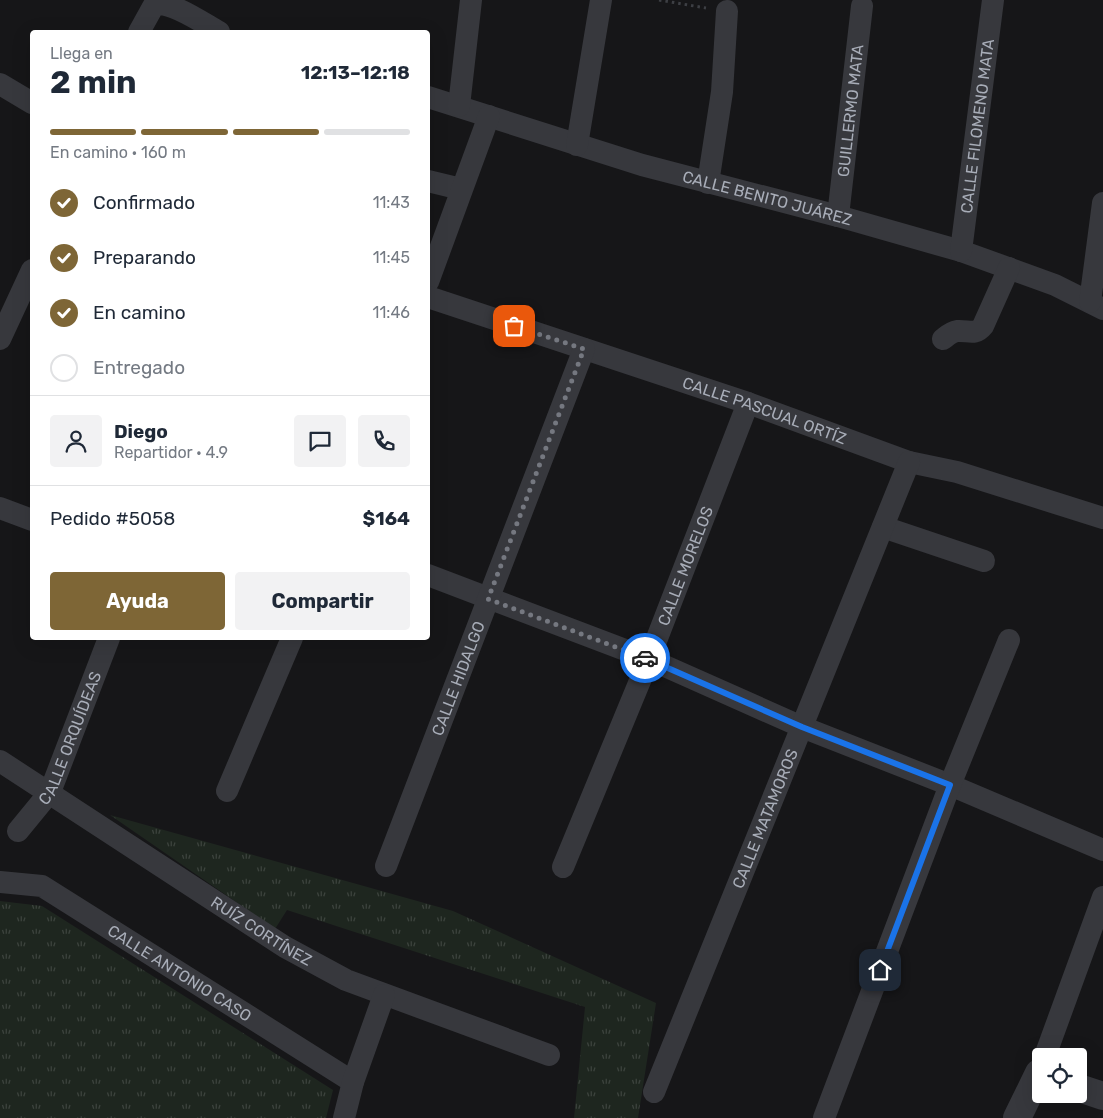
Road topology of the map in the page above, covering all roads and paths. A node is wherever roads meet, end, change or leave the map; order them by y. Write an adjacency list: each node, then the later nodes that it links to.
1 (471, 0): 12 (street)
2 (601, 0): 14 (street)
3 (659, 0): 6 (path)
4 (993, 0): 20 (street, CALLE FILOMENO MATA)
5 (862, 6): 19 (street, GUILLERMO MATA)
6 (727, 11): 16 (street)
7 (140, 30): 8 (street)
8 (216, 30)
9 (0, 84): 11 (street)
10 (430, 98): 12 (street, CALLE BENITO JUÁREZ)
11 (30, 102)
12 (459, 106): 13 (street, CALLE BENITO JUÁREZ)
13 (489, 116): 14 (street, CALLE BENITO JUÁREZ); 17 (street)
14 (577, 145): 16 (street, CALLE BENITO JUÁREZ)
15 (430, 181): 17 (street)
16 (708, 183): 19 (street, CALLE BENITO JUÁREZ)
17 (462, 190): 23 (street)
18 (1103, 203): 25 (street)
19 (838, 216): 20 (street, CALLE BENITO JUÁREZ)
20 (961, 251): 21 (street, CALLE BENITO JUÁREZ)
21 (1008, 268): 25 (street, CALLE BENITO JUÁREZ); 27 (street)
22 (30, 274): 26 (street)
23 (430, 277)
24 (430, 298): 28 (street, CALLE PASCUAL ORTÍZ)
25 (1096, 305)
26 (0, 339)
27 (943, 339)
28 (584, 349): 29 (street, CALLE PASCUAL ORTÍZ); 37 (street, CALLE HIDALGO)
29 (748, 403): 30 (street, CALLE PASCUAL ORTÍZ); 41 (street, CALLE MORELOS)
30 (910, 462): 32 (street, CALLE PASCUAL ORTÍZ); 34 (street, CALLE MATAMOROS)
31 (0, 508): 33 (street)
32 (1103, 518)
33 (30, 519)
34 (883, 527): 35 (street); 42 (street, CALLE MATAMOROS)
35 (984, 562)
36 (430, 576): 37 (street)
37 (488, 599): 41 (street); 49 (street, CALLE HIDALGO)
38 (108, 640): 46 (street, CALLE ORQUÍDEAS)
39 (291, 640): 45 (street)
40 (1008, 640): 44 (street)
41 (649, 659): 42 (street); 50 (street, CALLE MORELOS)
42 (802, 727): 44 (street); 59 (street, CALLE MATAMOROS)
43 (0, 760): 46 (street, RUÍZ CORTÍNEZ)
44 (950, 785): 48 (street); 62 (street)
45 (227, 791)
46 (50, 792): 47 (street, CALLE ORQUÍDEAS); 53 (street, RUÍZ CORTÍNEZ)
47 (18, 831)
48 (1103, 850)
49 (386, 866)
50 (563, 867)
51 (0, 882): 56 (street, CALLE ANTONIO CASO)
52 (1103, 897): 54 (street)
53 (384, 995): 55 (street, RUÍZ CORTÍNEZ); 56 (street)
54 (1048, 1048)
55 (549, 1055)
56 (353, 1082): 61 (street)
57 (1032, 1086): 63 (street)
58 (1087, 1091): 60 (street)
59 (654, 1092)
60 (1103, 1096)
61 (344, 1118)
62 (824, 1118)
63 (1017, 1118)

